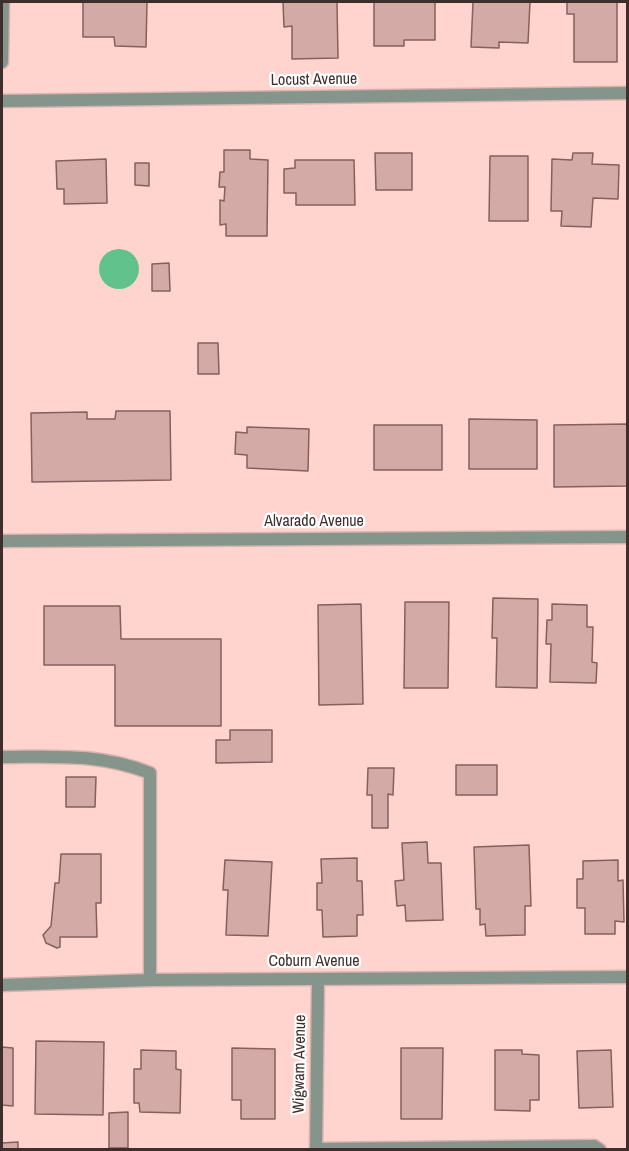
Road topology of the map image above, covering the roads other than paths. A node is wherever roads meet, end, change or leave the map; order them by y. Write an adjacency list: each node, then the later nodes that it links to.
1 (3, 2): 2 (street)
2 (2, 62)
3 (627, 93): 4 (street, Locust Avenue)
4 (2, 101)
5 (627, 537): 6 (street, Alvarado Avenue)
6 (2, 542)
7 (2, 757): 10 (street)
8 (627, 977): 9 (street, Coburn Avenue)
9 (318, 979): 10 (street, Coburn Avenue); 13 (street, Wigwam Avenue)
10 (150, 980): 11 (street, Coburn Avenue)
11 (2, 985)
12 (597, 1148): 13 (street)
13 (316, 1149)

